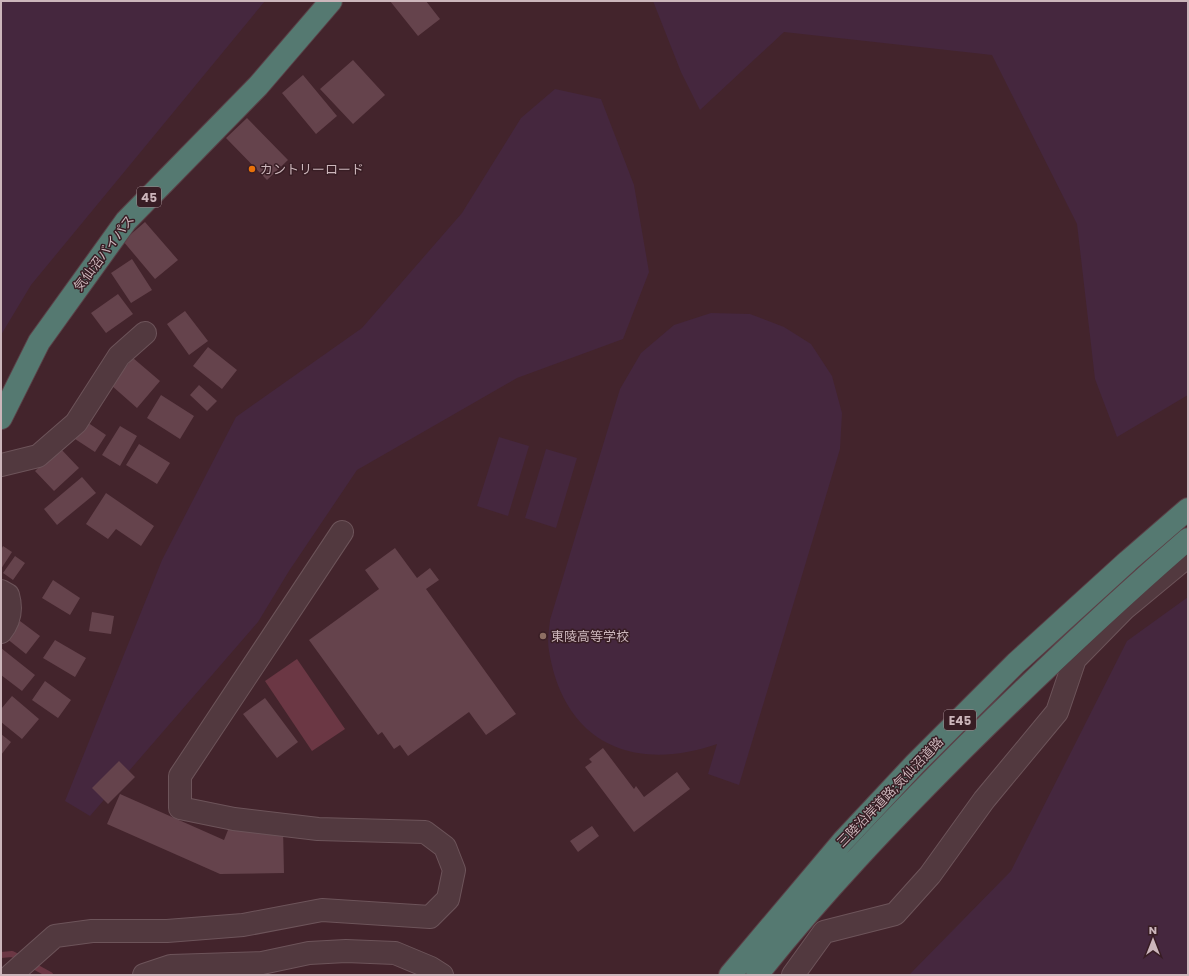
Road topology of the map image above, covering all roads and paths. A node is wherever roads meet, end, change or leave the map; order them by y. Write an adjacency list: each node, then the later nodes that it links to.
1 (331, 1): 3 (highway, 気仙沼バイパス / 45)
2 (145, 333): 4 (street)
3 (1, 418)
4 (1, 465)
5 (1188, 509): 11 (highway, 三陸沿岸道路;気仙沼道路 / E45)
6 (342, 532): 12 (street)
7 (1188, 539): 11 (highway, 三陸沿岸道路;気仙沼道路 / E45)
8 (1188, 556): 16 (street)
9 (1, 591): 10 (street)
10 (1, 632)
11 (760, 961): 15 (highway, 三陸沿岸道路;気仙沼道路 / E45)
12 (13, 973)
13 (144, 975): 14 (street)
14 (442, 975)
15 (730, 975)
16 (793, 975)

